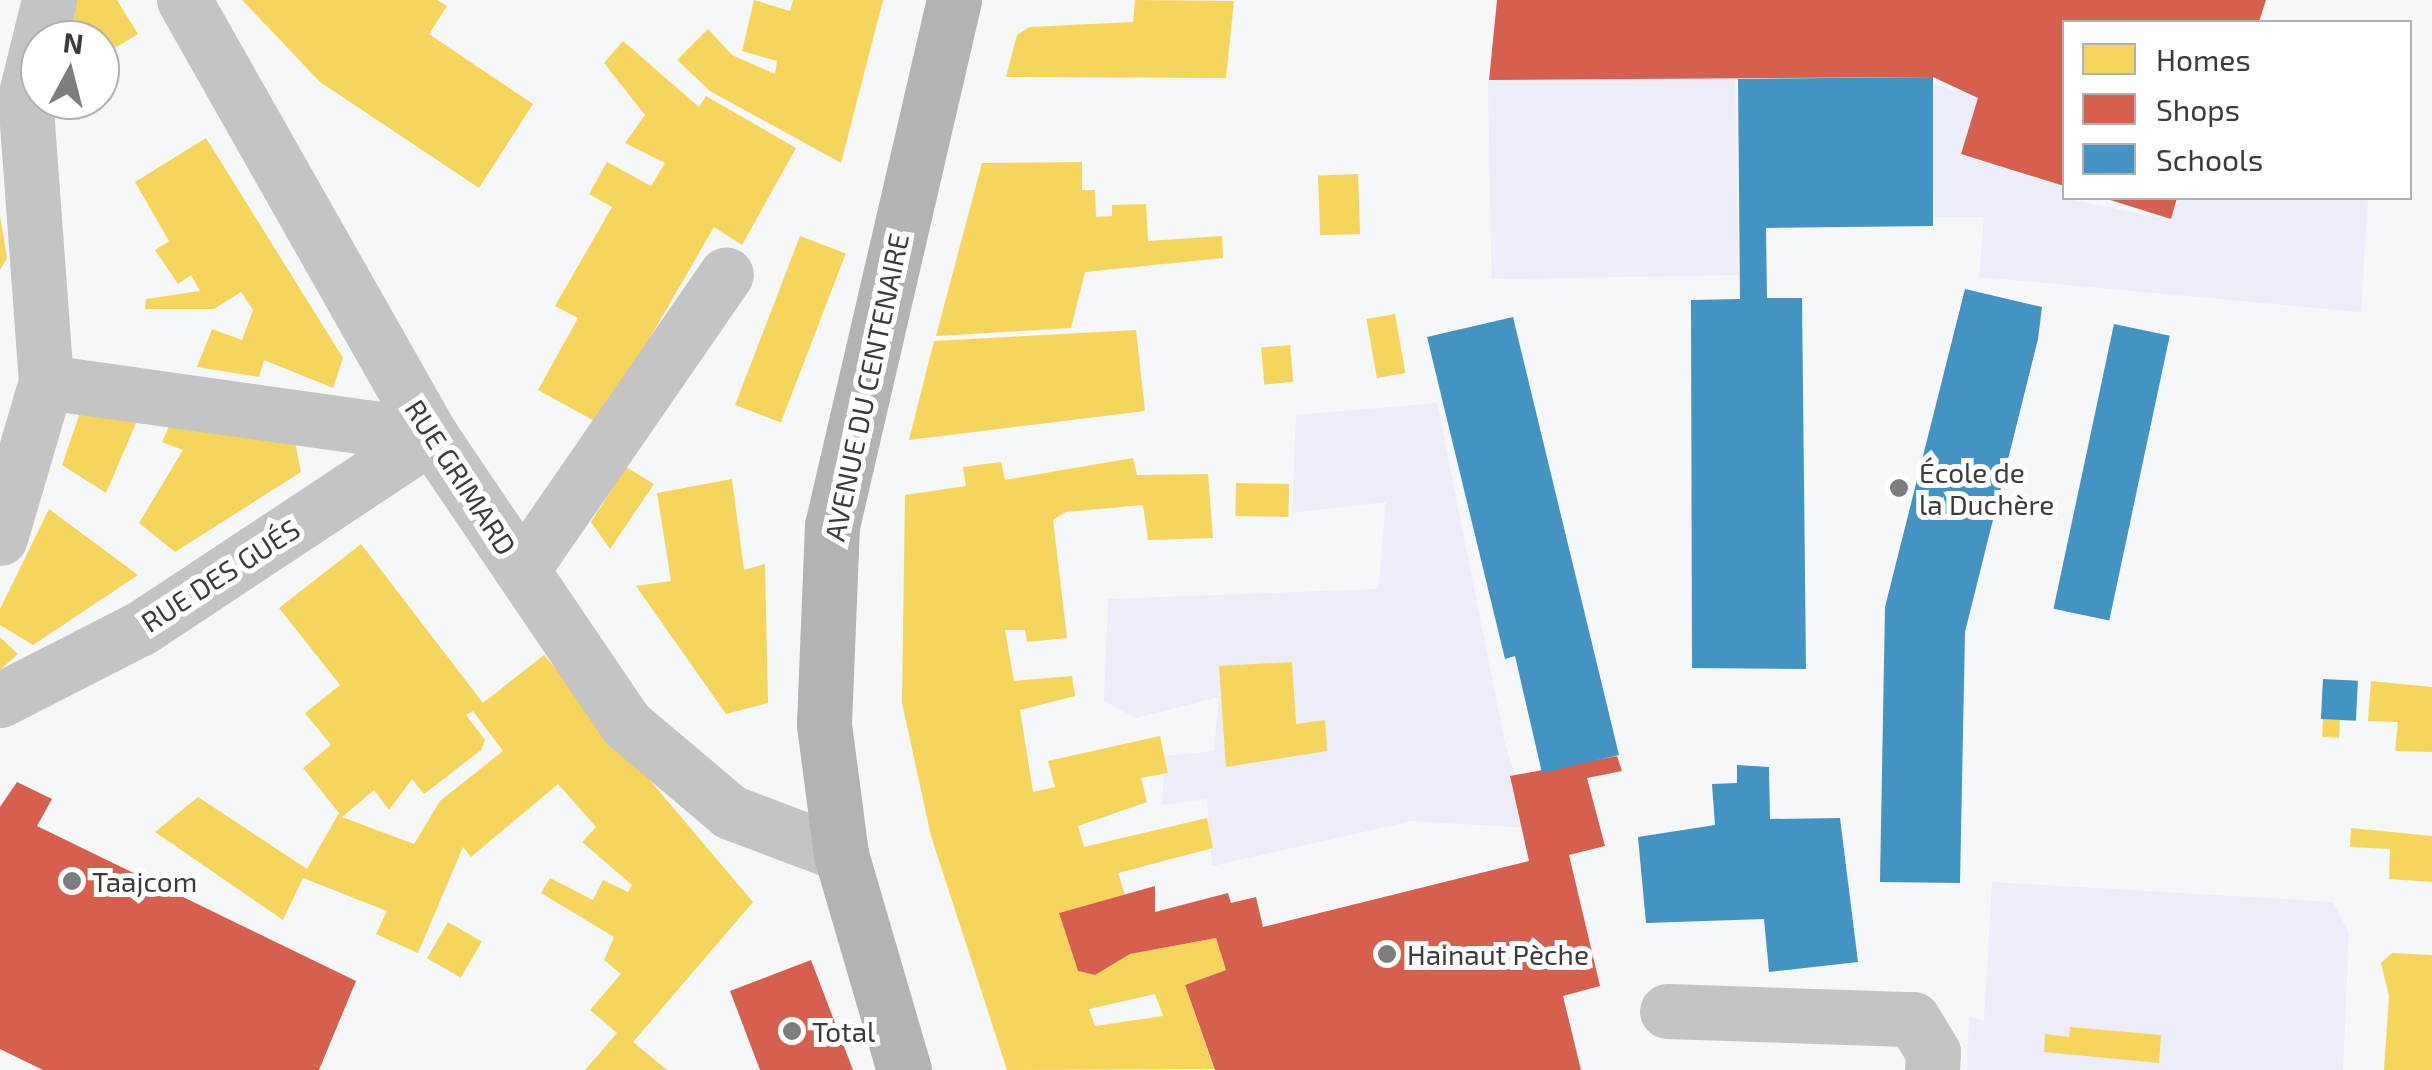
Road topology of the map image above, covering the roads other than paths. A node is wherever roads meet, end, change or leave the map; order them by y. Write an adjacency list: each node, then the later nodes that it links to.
1 (49, 0): 5 (street)
2 (184, 0): 6 (street, RUE GRIMARD)
3 (954, 0): 10 (main road, AVENUE DU CENTENAIRE)
4 (726, 274): 8 (street)
5 (46, 382): 6 (street); 7 (street)
6 (432, 436): 8 (street, RUE GRIMARD); 9 (street, RUE DES GUÉS)
7 (0, 538)
8 (522, 570): 10 (street, RUE GRIMARD)
9 (0, 700)
10 (840, 854): 12 (main road, AVENUE DU CENTENAIRE)
11 (1667, 1011): 13 (street)
12 (904, 1070)
13 (1932, 1070)

